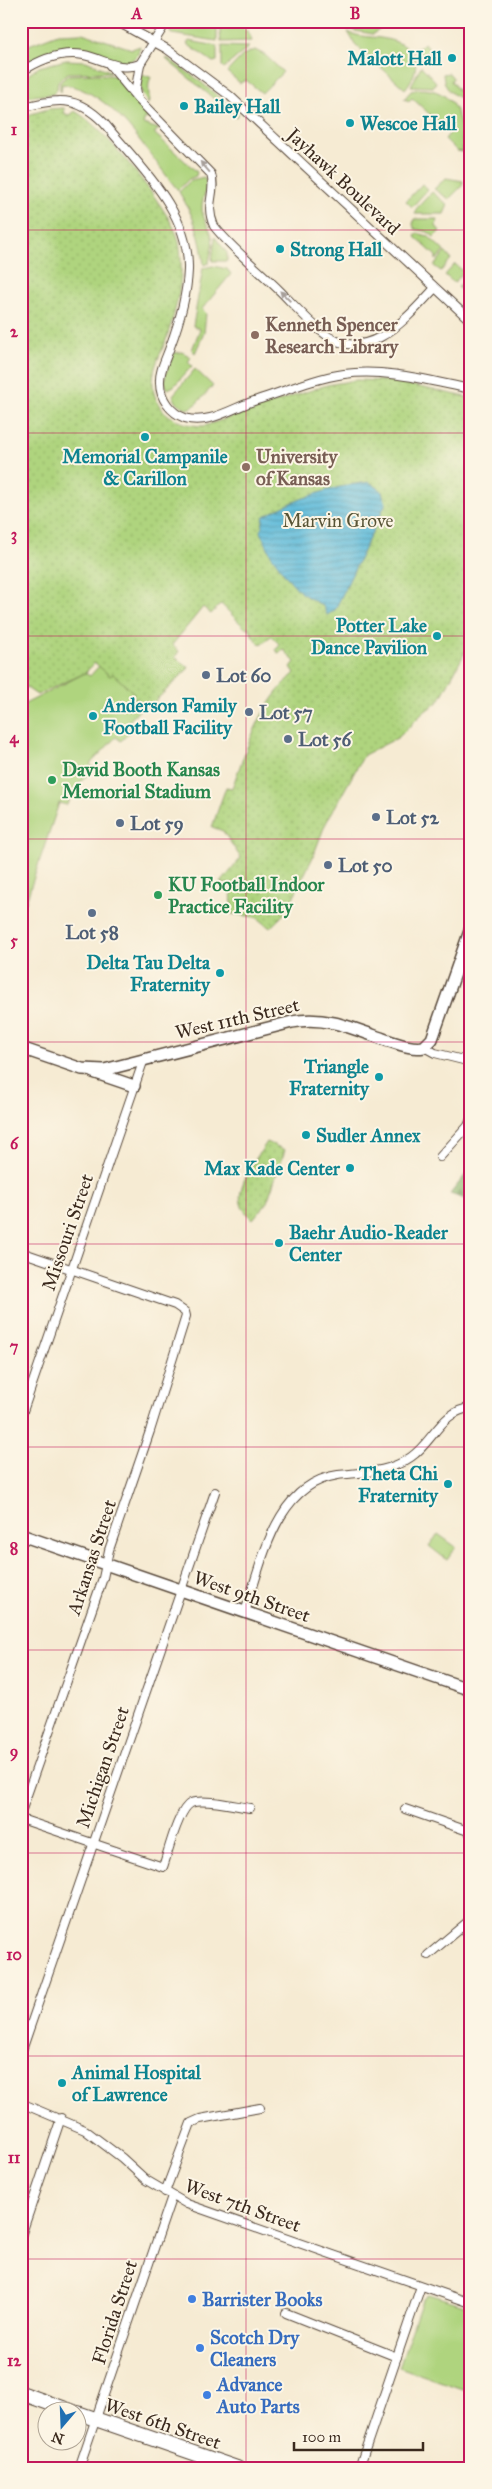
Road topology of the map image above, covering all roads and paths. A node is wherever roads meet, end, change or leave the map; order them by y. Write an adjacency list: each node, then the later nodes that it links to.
1 (116, 21): 3 (street, Jayhawk Boulevard)
2 (167, 21): 3 (street)
3 (155, 42): 5 (street); 9 (street, Jayhawk Boulevard)
4 (109, 64): 5 (street); 6 (street); 7 (street)
5 (140, 64): 7 (street)
6 (21, 72)
7 (138, 99): 9 (street, one-way to 7)
8 (21, 108): 11 (street)
9 (435, 288): 10 (street, Jayhawk Boulevard)
10 (471, 321)
11 (471, 389)
12 (471, 928): 13 (street)
13 (424, 1047): 15 (street, West 11th Street); 16 (street)
14 (21, 1048): 17 (street)
15 (144, 1058): 17 (street, West 11th Street); 18 (street, Missouri Street)
16 (471, 1062)
17 (82, 1069): 18 (street)
18 (134, 1086): 22 (street, Missouri Street)
19 (471, 1119): 20 (street)
20 (440, 1157)
21 (21, 1252): 22 (street)
22 (71, 1269): 24 (street, Missouri Street); 27 (street, Arkansas Street)
23 (471, 1408): 29 (street)
24 (21, 1416)
25 (215, 1492): 28 (street, Michigan Street)
26 (21, 1535): 27 (street, West 9th Street)
27 (106, 1564): 28 (street, West 9th Street); 33 (street, Arkansas Street)
28 (181, 1590): 29 (street, West 9th Street); 36 (street, Michigan Street)
29 (245, 1612): 30 (street, West 9th Street)
30 (471, 1690)
31 (250, 1808): 36 (street)
32 (405, 1809): 35 (street)
33 (21, 1812)
34 (21, 1819): 36 (street)
35 (471, 1832)
36 (93, 1844): 39 (street, Michigan Street)
37 (471, 1919): 38 (street)
38 (428, 1956)
39 (21, 2053)
40 (21, 2103): 42 (street, West 7th Street)
41 (260, 2108): 43 (street)
42 (61, 2118): 43 (street, West 7th Street); 45 (street)
43 (165, 2192): 44 (street, West 7th Street)
44 (172, 2196): 46 (street, West 7th Street); 53 (street, Florida Street)
45 (21, 2236)
46 (421, 2286): 47 (street, West 7th Street); 49 (street)
47 (471, 2303)
48 (286, 2313): 49 (street)
49 (397, 2357): 56 (street)
50 (21, 2393): 51 (highway)
51 (46, 2402)
52 (88, 2416): 53 (highway, West 6th Street)
53 (96, 2419): 54 (highway, West 6th Street); 55 (street, Florida Street)
54 (228, 2466)
55 (79, 2468)
56 (359, 2468)

